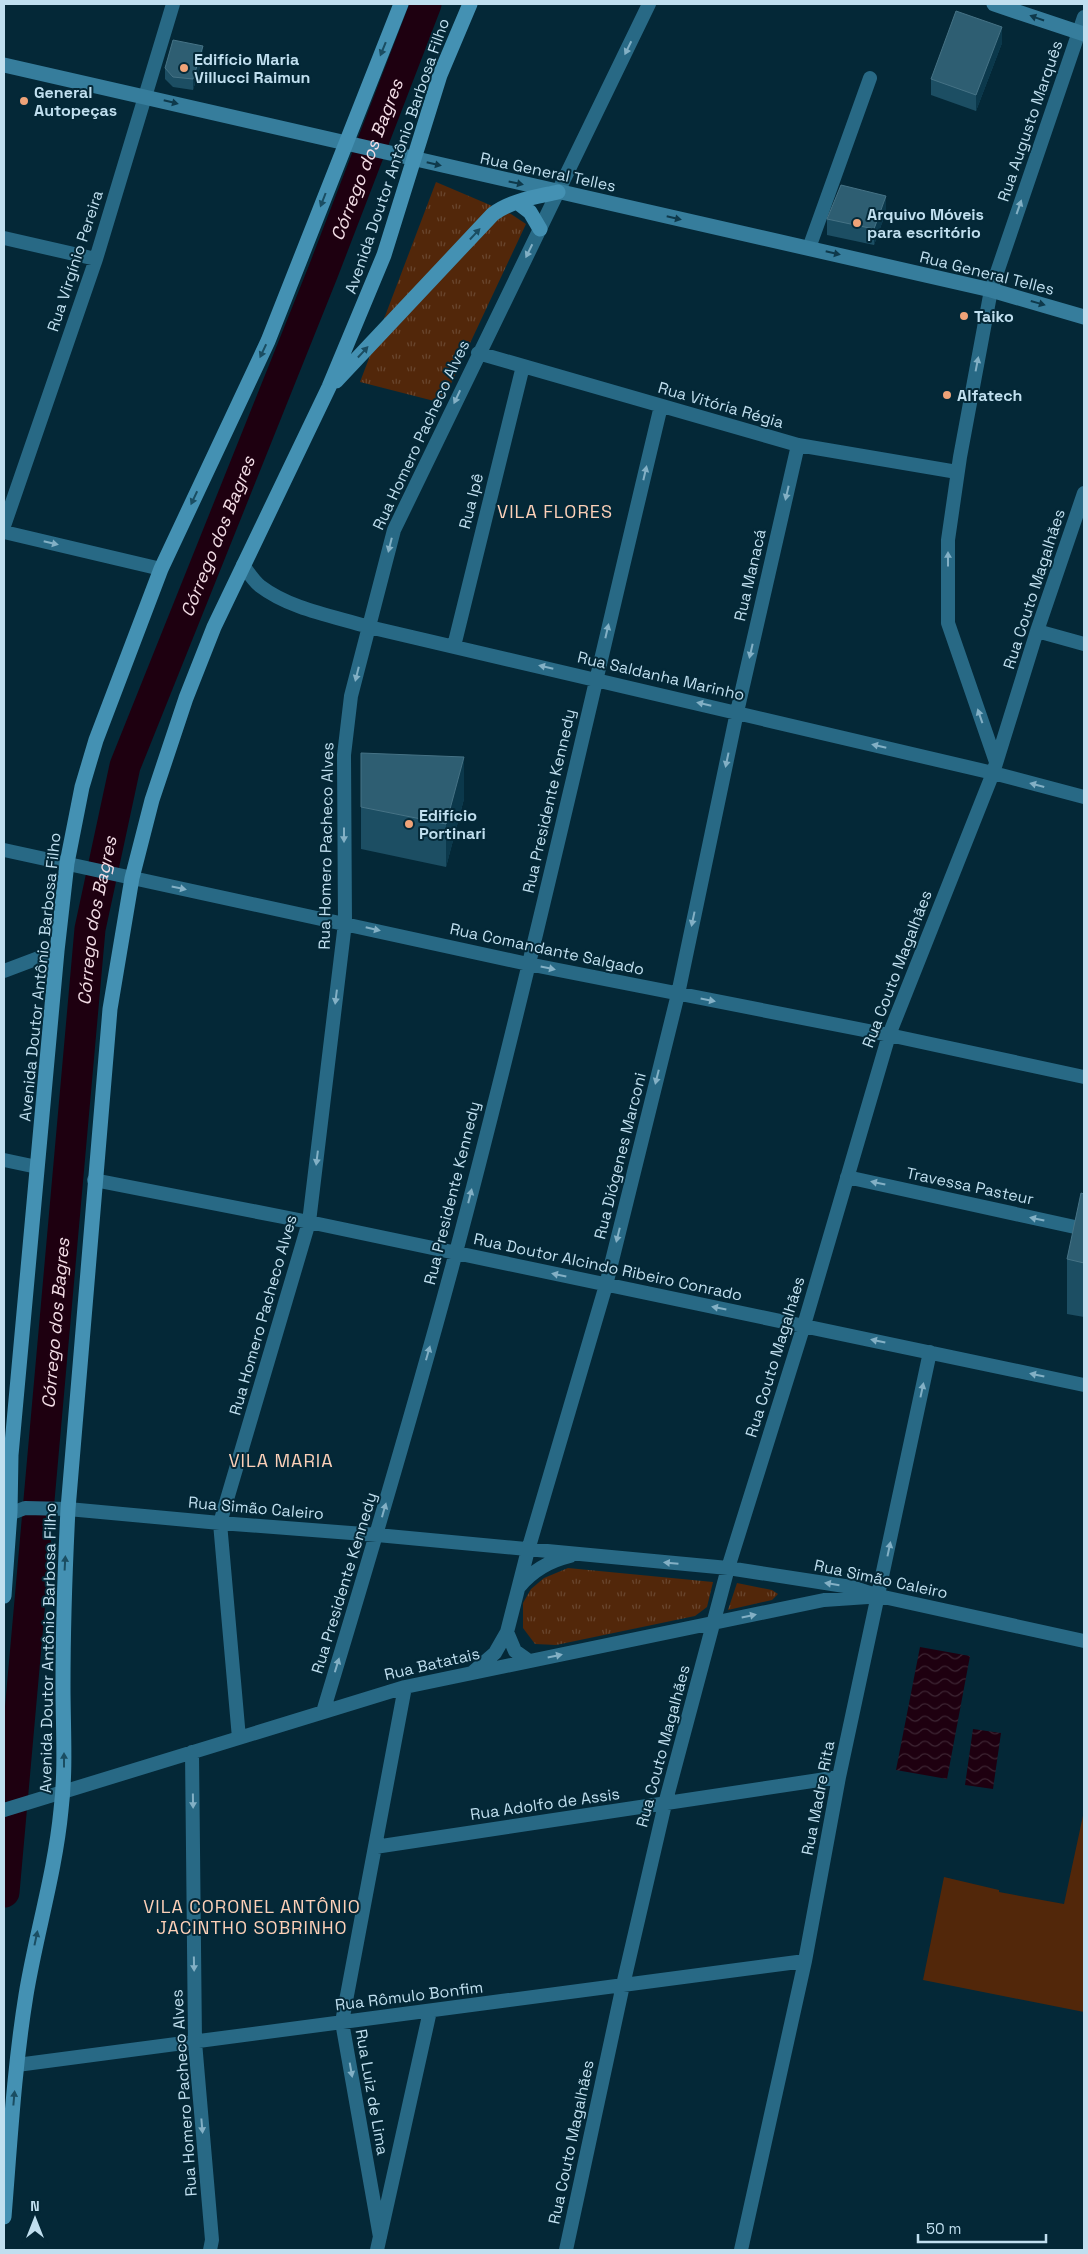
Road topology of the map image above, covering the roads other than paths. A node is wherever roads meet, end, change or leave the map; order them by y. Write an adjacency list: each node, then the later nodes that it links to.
1 (172, 4): 10 (street, Rua Virgínio Pereira)
2 (401, 4): 29 (main road, Avenida Doutor Antônio Barbosa Filho, one-way to 29)
3 (470, 4): 21 (main road, Avenida Doutor Antônio Barbosa Filho)
4 (650, 4): 11 (street, Rua Homero Pacheco Alves, one-way to 11)
5 (994, 4): 7 (street, one-way to 5)
6 (1084, 17): 7 (street, Rua Augusto Marquês)
7 (1082, 33): 17 (street, Rua Augusto Marquês, one-way to 7)
8 (4, 64): 10 (street, Rua General Telles)
9 (870, 78): 15 (street)
10 (145, 96): 11 (street, Rua General Telles, one-way to 11); 16 (street, Rua Virgínio Pereira)
11 (558, 192): 12 (main road); 13 (street, Rua Homero Pacheco Alves); 15 (street, Rua General Telles, one-way to 15)
12 (517, 202): 13 (main road); 21 (main road, one-way to 12)
13 (540, 229): 19 (street, Rua Homero Pacheco Alves, one-way to 19)
14 (4, 238): 16 (street)
15 (809, 248): 17 (street, Rua General Telles, one-way to 17)
16 (96, 259): 26 (street, Rua Virgínio Pereira)
17 (991, 290): 18 (street, Rua General Telles, one-way to 18); 24 (street, Rua Augusto Marquês, one-way to 17)
18 (1084, 317)
19 (478, 353): 20 (street, Rua Vitória Régia); 30 (street, Rua Homero Pacheco Alves, one-way to 30)
20 (523, 366): 22 (street, Rua Vitória Régia); 33 (street, Rua Ipê)
21 (329, 387): 28 (main road, Avenida Doutor Antônio Barbosa Filho)
22 (661, 406): 23 (street, Rua Vitória Régia); 34 (street, Rua Presidente Kennedy, one-way to 22)
23 (798, 445): 24 (street, Rua Vitória Régia); 35 (street, Rua Manacá, one-way to 35)
24 (957, 472): 36 (street, Rua Augusto Marquês, one-way to 24)
25 (1084, 493): 31 (street, Rua Couto Magalhães)
26 (4, 526)
27 (4, 532): 29 (street, one-way to 29)
28 (243, 565): 30 (street, Rua Saldanha Marinho); 40 (main road, Avenida Doutor Antônio Barbosa Filho)
29 (161, 569): 39 (main road, Avenida Doutor Antônio Barbosa Filho)
30 (369, 626): 33 (street, Rua Saldanha Marinho); 41 (street, Rua Homero Pacheco Alves, one-way to 41)
31 (1037, 631): 32 (street); 36 (street, Rua Couto Magalhães)
32 (1084, 644)
33 (454, 646): 34 (street, Rua Saldanha Marinho, one-way to 33)
34 (596, 678): 35 (street, Rua Saldanha Marinho, one-way to 34); 43 (street, Rua Presidente Kennedy)
35 (737, 712): 36 (street, Rua Saldanha Marinho, one-way to 35); 45 (street, Rua Diógenes Marconi, one-way to 45)
36 (994, 768): 37 (street, Rua Saldanha Marinho, one-way to 36); 46 (street, Rua Couto Magalhães)
37 (1084, 797)
38 (4, 850): 39 (street, Rua Comandante Salgado)
39 (67, 863): 40 (street, Rua Comandante Salgado); 42 (main road, Avenida Doutor Antônio Barbosa Filho)
40 (126, 877): 41 (street, Rua Comandante Salgado, one-way to 41); 51 (main road, Avenida Doutor Antônio Barbosa Filho)
41 (345, 923): 43 (street, Rua Comandante Salgado, one-way to 43); 52 (street, Rua Homero Pacheco Alves, one-way to 52)
42 (57, 951): 44 (street); 49 (main road, Avenida Doutor Antônio Barbosa Filho)
43 (528, 964): 45 (street, Rua Comandante Salgado, one-way to 45); 54 (street, Rua Presidente Kennedy, one-way to 43)
44 (4, 971)
45 (678, 994): 46 (street, Rua Comandante Salgado, one-way to 46); 55 (street, Rua Diógenes Marconi, one-way to 55)
46 (889, 1034): 47 (street, Rua Comandante Salgado); 50 (street, Rua Couto Magalhães)
47 (1084, 1077)
48 (4, 1160): 49 (street)
49 (37, 1167): 60 (main road, Avenida Doutor Antônio Barbosa Filho)
50 (847, 1177): 53 (street, Travessa Pasteur, one-way to 50); 56 (street, Rua Couto Magalhães)
51 (94, 1180): 52 (street, Rua Doutor Alcindo Ribeiro Conrado); 61 (main road, Avenida Doutor Antônio Barbosa Filho)
52 (309, 1222): 54 (street, Rua Doutor Alcindo Ribeiro Conrado); 63 (street, Rua Homero Pacheco Alves)
53 (1084, 1229)
54 (455, 1254): 55 (street, Rua Doutor Alcindo Ribeiro Conrado, one-way to 54); 64 (street, Rua Presidente Kennedy, one-way to 54)
55 (606, 1285): 56 (street, Rua Doutor Alcindo Ribeiro Conrado, one-way to 55); 66 (street, Rua Diógenes Marconi)
56 (804, 1325): 57 (street, Rua Doutor Alcindo Ribeiro Conrado, one-way to 56); 68 (street, Rua Couto Magalhães)
57 (930, 1352): 58 (street, Rua Doutor Alcindo Ribeiro Conrado, one-way to 57); 72 (street, Rua Madre Rita, one-way to 57)
58 (1084, 1385)
59 (4, 1440): 60 (street)
60 (11, 1455): 62 (main road, Avenida Doutor Antônio Barbosa Filho)
61 (63, 1509): 62 (street, Rua Simão Caleiro); 63 (street, Rua Simão Caleiro); 91 (main road, Avenida Doutor Antônio Barbosa Filho, one-way to 61)
62 (7, 1514): 71 (main road, Avenida Doutor Antônio Barbosa Filho)
63 (220, 1523): 64 (street, Rua Simão Caleiro); 80 (street, Rua Homero Pacheco Alves)
64 (377, 1535): 65 (street, Rua Simão Caleiro); 79 (street, Rua Presidente Kennedy, one-way to 64)
65 (499, 1547): 66 (street, Rua Simão Caleiro); 69 (street)
66 (528, 1550): 67 (street, Rua Simão Caleiro); 69 (street, Rua Diógenes Marconi)
67 (578, 1554): 68 (street, Rua Simão Caleiro, one-way to 67); 70 (street, Rua Simão Caleiro)
68 (728, 1568): 72 (street, Rua Simão Caleiro, one-way to 68); 73 (street, Rua Couto Magalhães)
69 (522, 1573): 70 (street, Rua Diógenes Marconi)
70 (518, 1588): 74 (street, Rua Diógenes Marconi)
71 (4, 1596)
72 (879, 1596): 73 (street, Rua Batatais, one-way to 72); 75 (street, Rua Simão Caleiro); 82 (street, Rua Madre Rita)
73 (714, 1624): 76 (street, Rua Batatais, one-way to 73); 83 (street, Rua Couto Magalhães)
74 (507, 1632): 76 (street); 77 (street, Rua Diógenes Marconi)
75 (1084, 1641)
76 (529, 1661): 77 (street, Rua Batatais)
77 (473, 1672): 78 (street, Rua Batatais)
78 (405, 1687): 79 (street, Rua Batatais); 85 (street, Rua Luiz de Lima)
79 (323, 1712): 80 (street, Rua Batatais)
80 (239, 1738): 81 (street, Rua Batatais)
81 (192, 1752): 84 (street, Rua Batatais); 90 (street, Rua Homero Pacheco Alves, one-way to 90)
82 (840, 1777): 83 (street, Rua Adolfo de Assis); 86 (street, Rua Madre Rita)
83 (665, 1804): 85 (street, Rua Adolfo de Assis); 87 (street, Rua Couto Magalhães)
84 (4, 1810)
85 (375, 1847): 89 (street, Rua Luiz de Lima)
86 (805, 1961): 87 (street, Rua Rômulo Bonfim); 96 (street, Rua Madre Rita)
87 (623, 1985): 88 (street, Rua Rômulo Bonfim); 95 (street, Rua Couto Magalhães)
88 (430, 2011): 89 (street, Rua Rômulo Bonfim); 93 (street, Rua Luiz de Lima)
89 (342, 2022): 90 (street, Rua Rômulo Bonfim); 93 (street, Rua Luiz de Lima, one-way to 93)
90 (195, 2042): 91 (street, Rua Rômulo Bonfim); 94 (street, Rua Homero Pacheco Alves, one-way to 94)
91 (17, 2065): 92 (main road, Avenida Doutor Antônio Barbosa Filho, one-way to 91)
92 (4, 2217)
93 (378, 2244)
94 (210, 2250)
95 (566, 2250)
96 (741, 2250)

